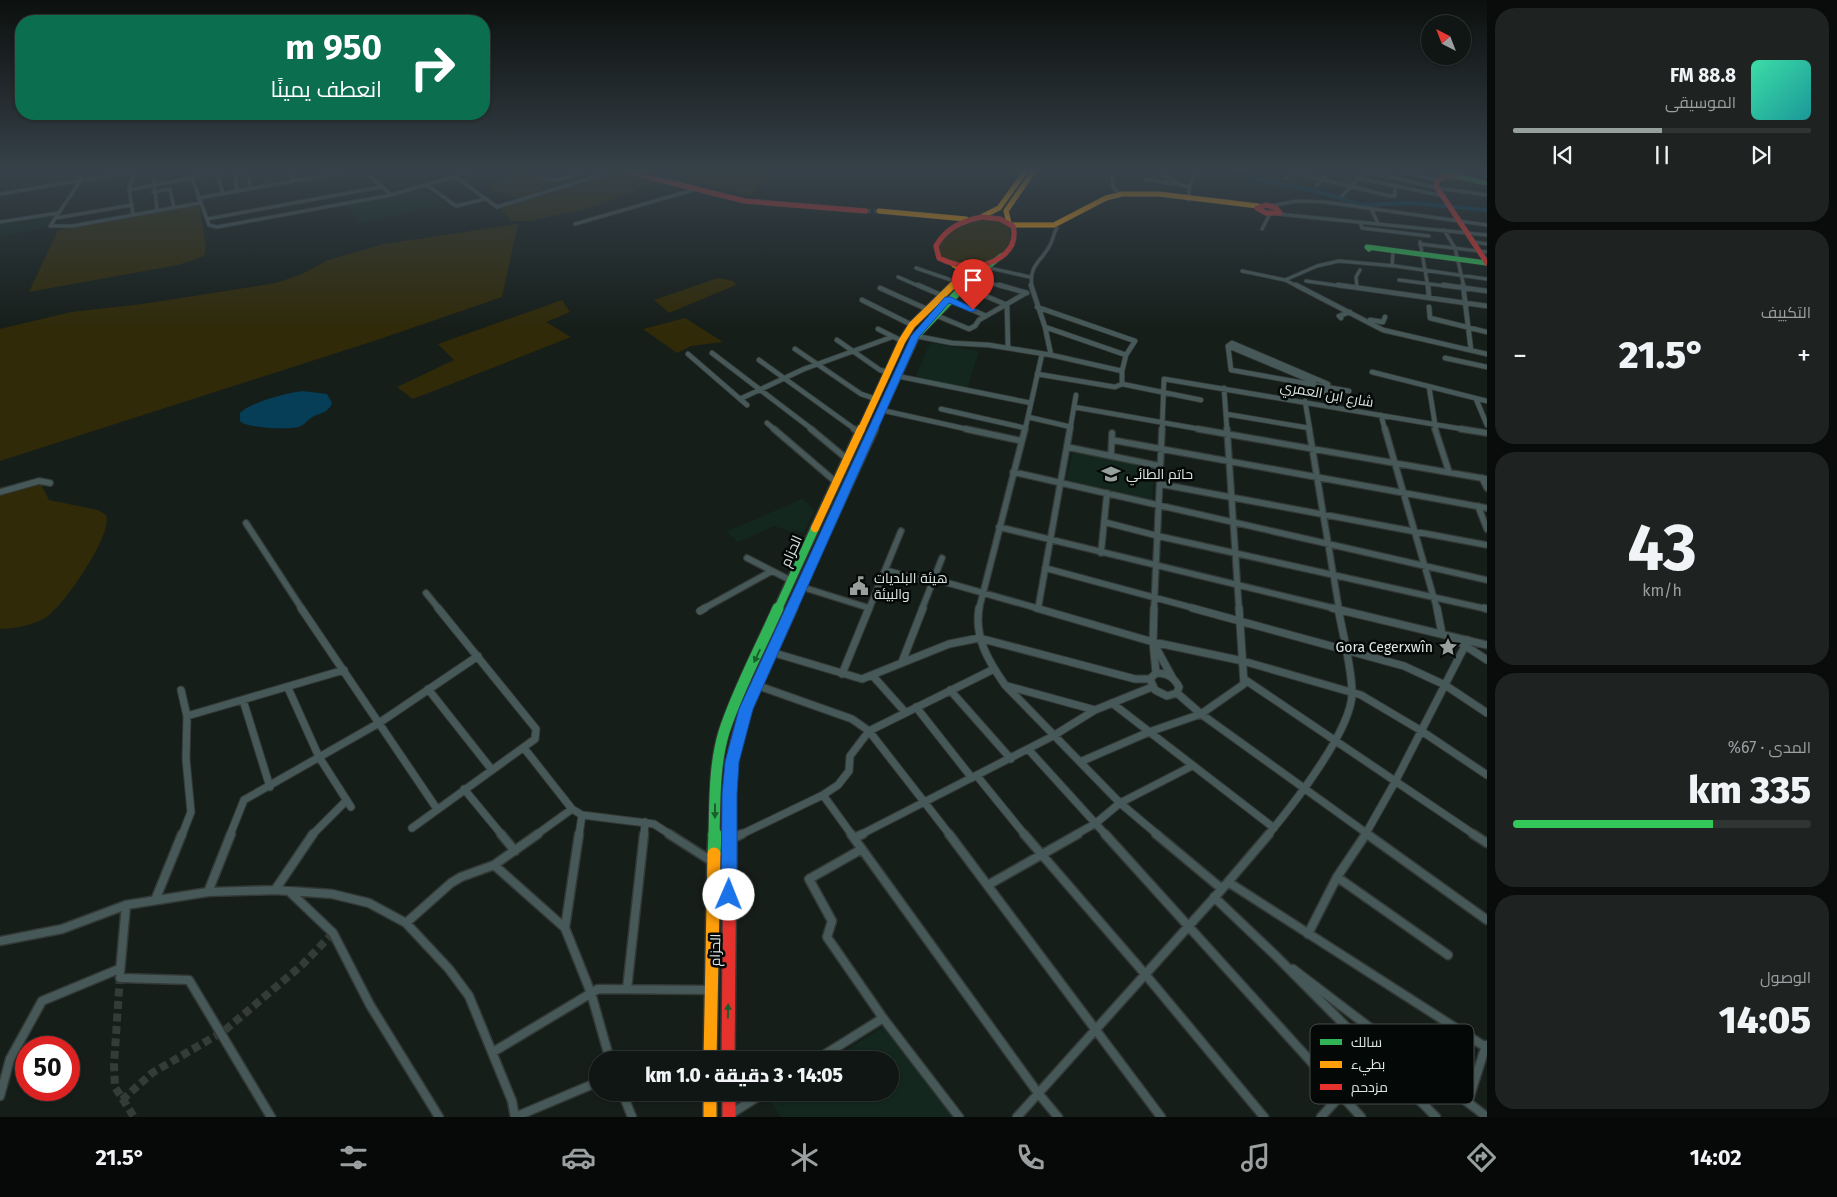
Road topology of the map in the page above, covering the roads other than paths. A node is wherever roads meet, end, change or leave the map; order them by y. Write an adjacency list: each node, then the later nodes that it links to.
1 (51, 224): 2 (street)
2 (82, 224)
3 (209, 224): 4 (street)
4 (236, 224)
5 (950, 224): 32 (main road)
6 (1006, 224): 14 (main road)
7 (1011, 224): 14 (main road)
8 (1056, 224): 14 (main road)
9 (1067, 224): 15 (main road)
10 (1265, 224): 16 (street)
11 (1361, 224): 19 (street)
12 (1389, 224): 17 (street)
13 (1462, 224): 18 (main road)
14 (1012, 227): 15 (main road); 29 (main road)
15 (1056, 228): 41 (street)
16 (1262, 229)
17 (1444, 230): 18 (street); 25 (street)
18 (1468, 233): 20 (street); 22 (main road)
19 (1420, 235): 21 (street); 23 (street)
20 (1487, 235)
21 (1429, 236)
22 (1474, 242): 24 (street); 27 (main road)
23 (1420, 244): 25 (street); 28 (street)
24 (1487, 244)
25 (1455, 248): 27 (street); 30 (street)
26 (1393, 252): 28 (main road); 28 (main road); 33 (street)
27 (1483, 252): 31 (main road)
28 (1423, 255): 30 (main road); 38 (street)
29 (1001, 256): 32 (main road); 34 (main road, الحزام)
30 (1456, 259): 31 (main road); 39 (street)
31 (1487, 263)
32 (954, 265): 48 (main road)
33 (1392, 266): 38 (street); 44 (street)
34 (985, 267): 41 (street); 42 (main road, الحزام)
35 (916, 268): 48 (street)
36 (1360, 270): 49 (street)
37 (1242, 271): 44 (street)
38 (1426, 271): 39 (street); 47 (street)
39 (1461, 275): 43 (street); 51 (street)
40 (898, 277): 55 (street)
41 (1030, 277): 54 (street)
42 (971, 278): 48 (main road, الحزام); 53 (street)
43 (1487, 279)
44 (1285, 280): 64 (street)
45 (1399, 280): 47 (street)
46 (1306, 281): 49 (street)
47 (1427, 283): 51 (street); 56 (street)
48 (960, 284): 55 (main road, الحزام); 59 (street)
49 (1357, 287): 56 (street)
50 (880, 288): 63 (street)
51 (1464, 288): 52 (street); 58 (street)
52 (1487, 291)
53 (1026, 293): 54 (street); 59 (street)
54 (1033, 295): 61 (street)
55 (945, 298): 63 (main road, الحزام); 65 (street)
56 (1429, 298): 58 (street)
57 (862, 300): 69 (street)
58 (1466, 303): 60 (street); 71 (street)
59 (1006, 305): 65 (street); 78 (street)
60 (1487, 306)
61 (1037, 307): 70 (street); 87 (street)
62 (1430, 307): 71 (street)
63 (931, 312): 65 (street); 69 (main road, الحزام); 74 (main road, الحزام)
64 (1350, 312): 67 (street); 68 (street)
65 (986, 316)
66 (1385, 317): 68 (street)
67 (1340, 318)
68 (1363, 319): 80 (street)
69 (912, 325): 77 (main road, الحزام)
70 (1045, 327): 86 (street); 87 (street)
71 (1470, 328): 73 (street); 80 (street)
72 (878, 329): 75 (street)
73 (1487, 332)
74 (916, 336): 78 (street); 96 (main road, الحزام)
75 (892, 337): 77 (street); 81 (street)
76 (837, 340): 81 (street)
77 (902, 341): 93 (main road, الحزام)
78 (1008, 348): 84 (street)
79 (795, 349): 90 (street)
80 (1471, 350): 85 (street)
81 (854, 353): 90 (street); 93 (street)
82 (688, 354): 106 (street)
83 (712, 354): 102 (street)
84 (1042, 354): 86 (street); 95 (street)
85 (1487, 354)
86 (1051, 355): 92 (street)
87 (1126, 355): 92 (street)
88 (1445, 358): 91 (street)
89 (759, 360): 97 (street)
90 (817, 365): 97 (street); 107 (street)
91 (1487, 367)
92 (1122, 371): 98 (street)
93 (888, 372): 107 (main road, الحزام)
94 (1372, 372): 100 (street)
95 (1037, 374): 98 (street); 112 (street)
96 (897, 376): 112 (street); 117 (main road, الحزام)
97 (785, 378): 102 (street); 128 (street)
98 (1122, 384): 104 (street)
99 (1325, 387): 99 (street); 103 (street); 114 (street)
100 (1429, 387): 108 (street); 123 (street)
101 (1224, 388): 104 (street, شارع ابن العمري); 111 (street, شارع ابن العمري); 118 (street)
102 (761, 390): 106 (street); 138 (street)
103 (1349, 391)
104 (1163, 392): 109 (street); 121 (street)
105 (1076, 395): 115 (street)
106 (740, 399): 113 (street)
107 (876, 399): 128 (main road, الحزام)
108 (1476, 399): 110 (street); 124 (street)
109 (1201, 400)
110 (1487, 400)
111 (1305, 401): 114 (street, شارع ابن العمري); 127 (street)
112 (1030, 403): 120 (street)
113 (747, 404)
114 (1329, 406): 119 (street, شارع ابن العمري)
115 (1074, 407): 121 (street); 125 (street)
116 (941, 409): 126 (street)
117 (881, 410): 133 (street); 184 (main road, الحزام)
118 (1226, 414): 127 (street); 131 (street)
119 (1381, 415): 123 (street, شارع ابن العمري); 140 (street)
120 (1028, 417): 125 (street); 126 (street)
121 (1162, 422): 131 (street); 136 (street)
122 (767, 423): 147 (street)
123 (1434, 424): 130 (street, شارع ابن العمري); 143 (street)
124 (1487, 425)
125 (1071, 427): 134 (street)
126 (1025, 428): 133 (street)
127 (1309, 428): 135 (street)
128 (860, 432): 138 (main road, الحزام)
129 (1112, 433): 132 (street)
130 (1487, 433)
131 (1227, 434): 135 (street); 139 (street)
132 (1112, 440): 136 (street); 137 (street)
133 (1022, 441): 142 (street)
134 (1067, 447): 137 (street); 148 (street)
135 (1312, 449): 140 (street); 144 (street)
136 (1161, 450): 139 (street); 141 (street)
137 (1111, 456): 141 (street)
138 (847, 459): 147 (main road, الحزام)
139 (1229, 462): 144 (street); 154 (street)
140 (1396, 463): 143 (street); 153 (street)
141 (1160, 466): 149 (street)
142 (1013, 472): 148 (street); 162 (street)
143 (1448, 472): 145 (street)
144 (1317, 478): 153 (street); 158 (street)
145 (1485, 479): 150 (street)
146 (50, 483): 151 (street)
147 (837, 483): 181 (main road, الحزام)
148 (1061, 483): 152 (street); 167 (street)
149 (1160, 484): 154 (street); 155 (street)
150 (1487, 488)
151 (0, 492)
152 (1107, 493): 155 (street); 159 (street)
153 (1404, 493): 156 (street); 165 (street)
154 (1232, 498): 158 (street); 161 (street)
155 (1159, 505): 161 (street); 166 (street)
156 (1478, 506): 157 (street); 163 (street)
157 (1487, 508)
158 (1323, 516): 165 (street); 169 (street)
159 (1104, 522): 166 (street); 170 (street)
160 (246, 523): 207 (street)
161 (1233, 523): 169 (street); 171 (street)
162 (998, 527): 167 (street); 185 (street)
163 (1487, 529)
164 (901, 531): 177 (street)
165 (1416, 532): 168 (street); 176 (street)
166 (1158, 536): 171 (street); 174 (street)
167 (1050, 541): 170 (street); 175 (street)
168 (1487, 544)
169 (1328, 545): 176 (street); 179 (street)
170 (1101, 553): 174 (street)
171 (1235, 553): 179 (street); 183 (street)
172 (747, 558): 178 (street)
173 (942, 558): 182 (street)
174 (1156, 565): 183 (street); 188 (street)
175 (1046, 568): 188 (street); 192 (street)
176 (1426, 568): 180 (street); 187 (street)
177 (885, 570): 182 (street); 189 (street)
178 (772, 571): 181 (street); 193 (street)
179 (1333, 575): 187 (street); 190 (street)
180 (1487, 580)
181 (792, 581): 267 (main road, الحزام, one-way to 267)
182 (933, 581): 185 (street); 205 (street)
183 (1238, 586): 190 (street); 194 (street)
184 (802, 587): 189 (street); 201 (main road, الحزام)
185 (982, 592): 192 (street); 196 (street)
186 (426, 593): 202 (street)
187 (1435, 597): 191 (street); 195 (street)
188 (1155, 598): 194 (street); 197 (street)
189 (869, 608): 208 (street)
190 (1338, 609): 195 (street); 200 (street)
191 (1487, 609)
192 (1038, 610): 197 (street)
193 (700, 611)
194 (1240, 621): 200 (street); 204 (street)
195 (1442, 634): 198 (street)
196 (979, 638): 205 (street); 206 (street); 213 (street)
197 (1153, 642): 204 (street); 209 (street); 211 (street)
198 (1467, 644): 199 (street); 203 (street); 216 (street)
199 (1487, 645)
200 (1345, 649): 216 (street); 221 (street)
201 (771, 652): 208 (street); 214 (main road, الحزام)
202 (478, 656): 218 (street); 237 (street)
203 (1487, 660)
204 (1243, 661): 212 (street); 221 (street)
205 (902, 662): 210 (street)
206 (994, 669): 215 (street); 220 (street)
207 (344, 670): 217 (street); 231 (street)
208 (842, 674): 210 (street)
209 (1156, 674): 211 (street); 213 (street)
210 (872, 675): 227 (street)
211 (1172, 677): 222 (street)
212 (1244, 679): 229 (street); 236 (street)
213 (1151, 683): 222 (street); 224 (street)
214 (756, 685): 233 (street); 262 (main road, الحزام)
215 (1005, 685): 226 (street); 235 (street)
216 (1445, 685): 228 (street); 232 (street)
217 (288, 688): 223 (street); 239 (street)
218 (428, 689): 231 (street); 243 (street)
219 (181, 690): 230 (street)
220 (950, 690): 225 (street); 240 (street)
221 (1352, 692): 232 (street); 236 (street)
222 (1177, 693): 229 (street)
223 (243, 700): 230 (street); 247 (street)
224 (1112, 703): 226 (street); 234 (street)
225 (916, 707): 227 (street); 245 (street)
226 (1095, 710): 235 (street)
227 (906, 713): 233 (street)
228 (1487, 713)
229 (1201, 714): 234 (street); 248 (street)
230 (187, 716): 276 (street)
231 (379, 723): 239 (street); 253 (street)
232 (1420, 730): 244 (street); 246 (street)
233 (869, 731): 250 (street); 251 (street)
234 (1150, 732): 241 (street); 242 (street)
235 (1053, 736): 238 (street); 241 (street)
236 (1334, 741): 246 (street); 248 (street)
237 (524, 748): 243 (street); 254 (street)
238 (1028, 749): 240 (street); 257 (street)
239 (319, 757): 247 (street); 272 (street)
240 (1011, 758): 245 (street)
241 (1080, 762): 252 (street)
242 (1192, 766): 252 (street); 259 (street)
243 (492, 770): 249 (street)
244 (1487, 775)
245 (974, 777): 251 (street); 266 (street)
246 (1395, 782): 260 (street); 263 (street)
247 (270, 787): 273 (street)
248 (1304, 788): 259 (street); 260 (street)
249 (464, 789): 253 (street); 265 (street)
250 (823, 795): 261 (street); 262 (street)
251 (925, 802): 261 (street); 270 (street)
252 (1120, 803): 257 (street); 271 (street)
253 (437, 808): 258 (street)
254 (572, 809): 255 (street); 265 (street)
255 (582, 815): 256 (street); 281 (street)
256 (645, 822): 267 (street); 288 (street)
257 (1096, 823): 266 (street); 280 (street)
258 (412, 828)
259 (1274, 828): 271 (street)
260 (1366, 833): 269 (street); 278 (street)
261 (854, 838): 264 (street)
262 (730, 840): 300 (main road, الحزام, one-way to 262)
263 (1487, 843)
264 (862, 850): 291 (street); 306 (street)
265 (515, 851): 268 (street)
266 (1041, 855): 270 (street); 287 (street)
267 (715, 863): 289 (main road, الحزام)
268 (494, 865): 279 (street); 281 (street)
269 (1337, 877): 282 (street); 285 (street)
270 (988, 885): 295 (street)
271 (1225, 886): 275 (street); 282 (street)
272 (276, 890): 273 (street); 274 (street)
273 (208, 892): 276 (street)
274 (291, 892): 279 (street); 318 (street)
275 (1214, 897): 280 (street); 284 (street)
276 (156, 898): 277 (street)
277 (126, 905): 283 (street); 286 (street)
278 (1487, 920)
279 (406, 923): 302 (street)
280 (1188, 925): 287 (street); 303 (street)
281 (565, 928): 290 (street)
282 (1308, 934): 294 (street)
283 (0, 941)
284 (1276, 955): 292 (street); 293 (street)
285 (1448, 955)
286 (120, 973): 307 (street); 317 (street)
287 (1146, 974): 295 (street); 326 (street)
288 (627, 990): 289 (street); 290 (street)
289 (713, 990): 299 (main road, الحزام)
290 (590, 993): 298 (street); 302 (street)
291 (883, 1018): 301 (street); 322 (street)
292 (1344, 1024)
293 (1366, 1024)
294 (1452, 1024)
295 (1095, 1031): 306 (street); 325 (street)
296 (1474, 1038): 297 (street)
297 (1487, 1046): 304 (street)
298 (607, 1051)
299 (710, 1051)
300 (728, 1051)
301 (830, 1051)
302 (493, 1052): 319 (street)
303 (1310, 1061)
304 (1474, 1084)
305 (589, 1086): 319 (street)
306 (1038, 1093): 323 (street); 324 (street)
307 (0, 1096)
308 (626, 1101): 320 (street)
309 (710, 1101): 321 (main road)
310 (729, 1101): 316 (main road)
311 (752, 1101): 316 (street)
312 (1333, 1104): 327 (street)
313 (1349, 1104): 328 (street)
314 (1423, 1104): 329 (street)
315 (1471, 1104): 330 (street)
316 (729, 1116)
317 (271, 1117)
318 (439, 1117)
319 (515, 1117)
320 (632, 1117)
321 (710, 1117)
322 (959, 1117)
323 (1017, 1117)
324 (1058, 1117)
325 (1161, 1117)
326 (1264, 1117)
327 (1321, 1117)
328 (1361, 1117)
329 (1436, 1117)
330 (1487, 1117)

